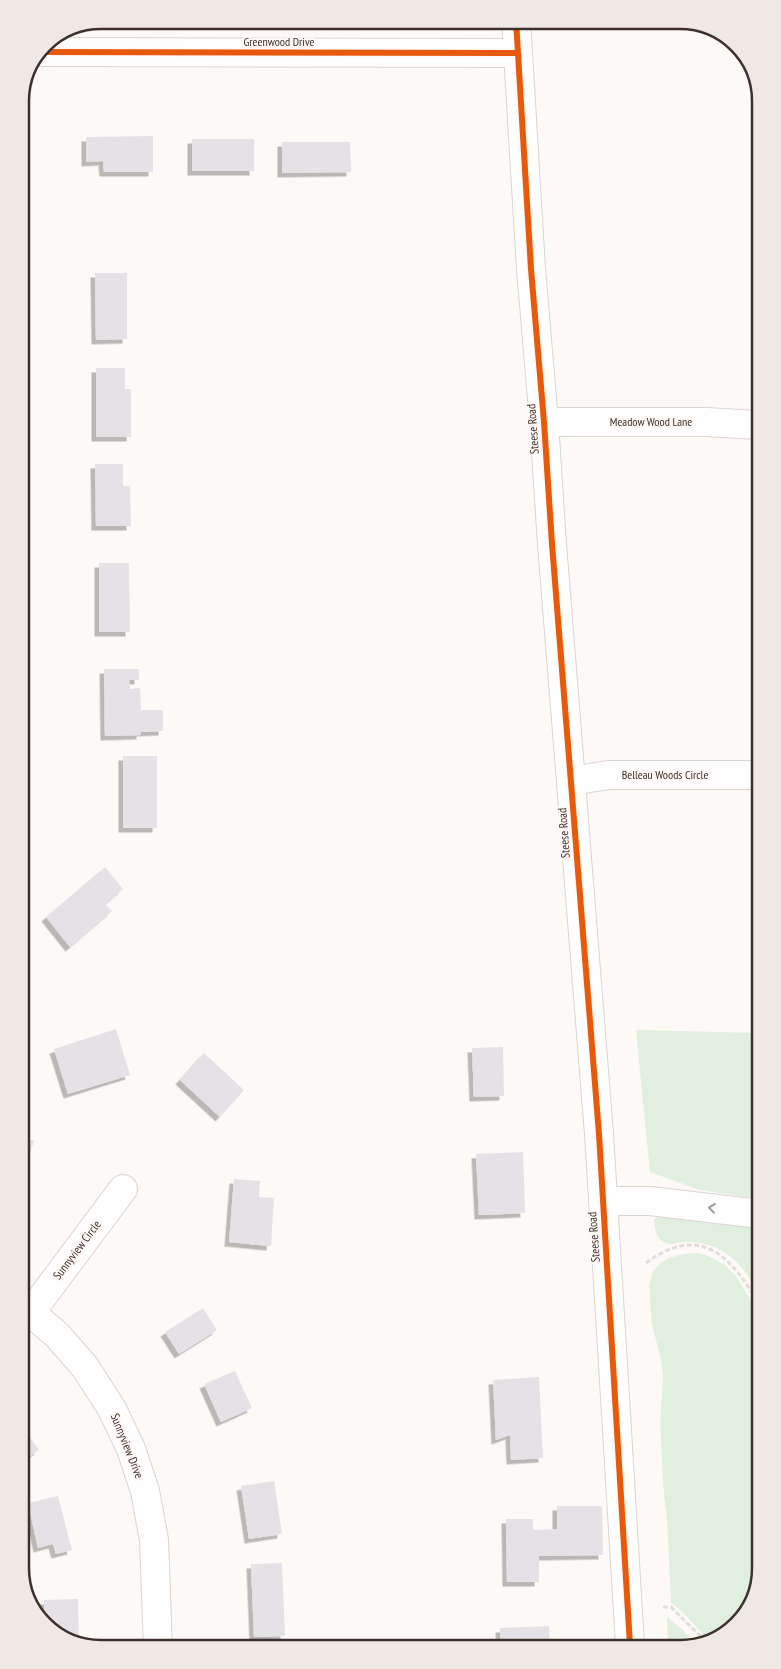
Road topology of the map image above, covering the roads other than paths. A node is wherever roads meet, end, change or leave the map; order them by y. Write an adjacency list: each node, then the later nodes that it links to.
1 (517, 29): 3 (street, Steese Road)
2 (48, 52): 3 (street, Greenwood Drive)
3 (518, 53): 4 (street, Steese Road)
4 (544, 422): 5 (street, Meadow Wood Lane); 7 (street, Steese Road)
5 (752, 425)
6 (752, 775): 7 (street, Belleau Woods Circle)
7 (572, 782): 9 (street, Steese Road)
8 (123, 1189): 11 (street, Sunnyview Circle)
9 (603, 1201): 10 (street, one-way to 9); 14 (street, Steese Road)
10 (752, 1213)
11 (29, 1306)
12 (29, 1311): 13 (street, Sunnyview Drive)
13 (158, 1640)
14 (630, 1640)

